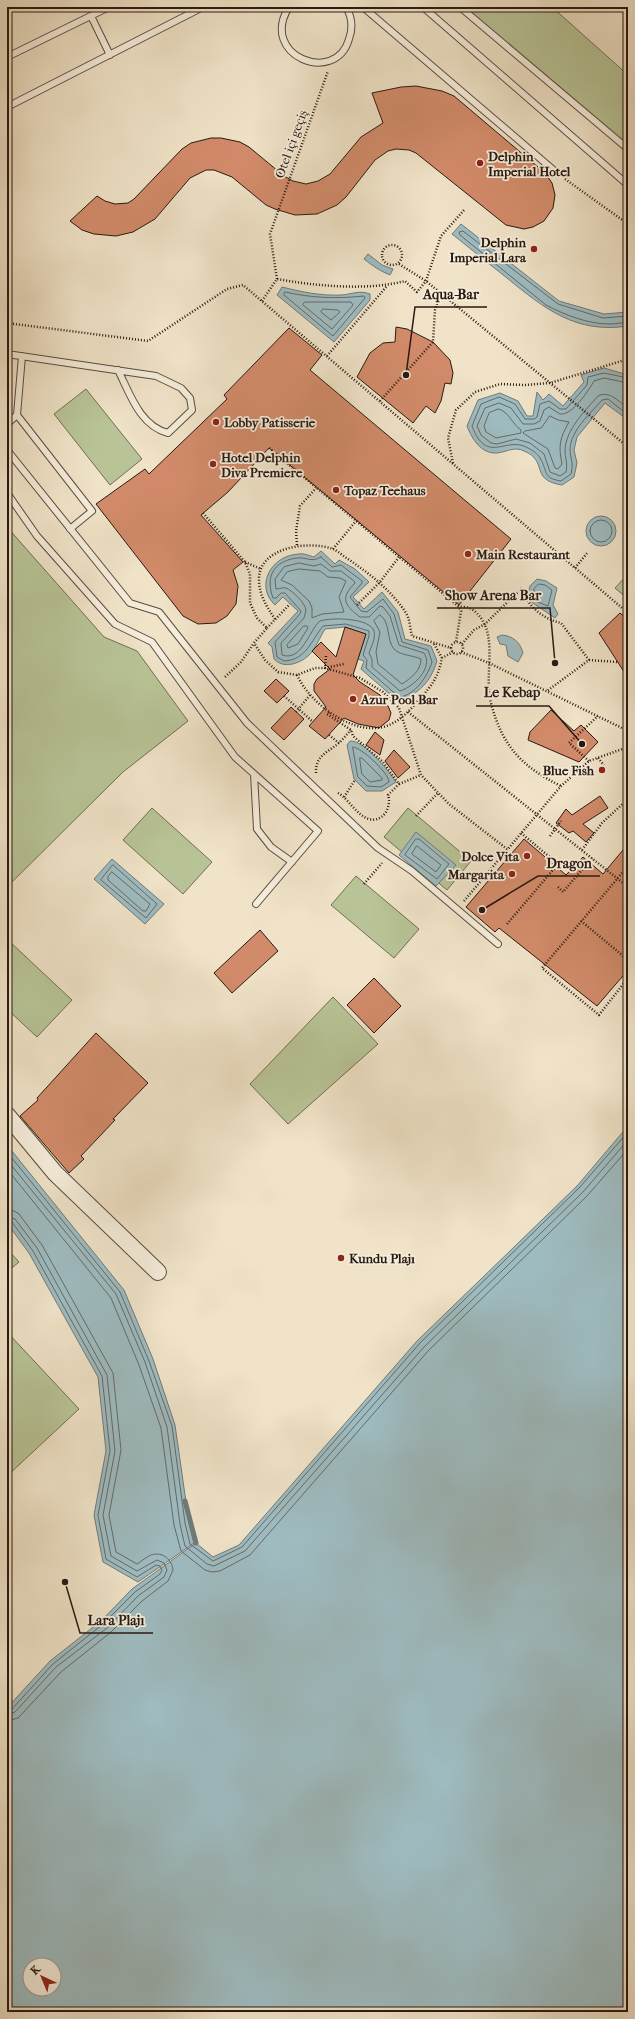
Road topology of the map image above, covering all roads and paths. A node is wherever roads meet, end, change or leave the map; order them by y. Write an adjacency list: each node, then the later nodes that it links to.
1 (12, 7): 9 (path)
2 (109, 7): 10 (lane)
3 (203, 7): 11 (lane)
4 (289, 7): 13 (lane)
5 (346, 7): 13 (lane)
6 (363, 7): 16 (lane)
7 (423, 7): 17 (lane)
8 (460, 7): 15 (lane)
9 (7, 10)
10 (90, 16): 11 (lane); 12 (lane)
11 (110, 55): 14 (lane)
12 (7, 57)
13 (332, 60): 21 (path, Otel içi geçiş)
14 (7, 107)
15 (628, 149)
16 (557, 173): 19 (path)
17 (628, 185)
18 (465, 209): 22 (path)
19 (628, 224)
20 (399, 264): 20 (path); 22 (path)
21 (277, 280): 23 (path); 25 (path)
22 (426, 281): 23 (path); 24 (path)
23 (387, 286): 29 (path)
24 (440, 293): 32 (path); 33 (path)
25 (262, 301): 26 (path); 29 (path)
26 (7, 323)
27 (7, 354): 28 (lane)
28 (22, 356): 31 (lane); 34 (lane)
29 (327, 356): 33 (path)
30 (628, 359): 32 (path)
31 (118, 370): 31 (lane)
32 (550, 384): 36 (path); 39 (path)
33 (380, 401): 39 (path)
34 (18, 415): 35 (lane); 44 (lane)
35 (7, 424)
36 (628, 447)
37 (269, 448): 40 (path)
38 (7, 450): 44 (lane)
39 (453, 464): 50 (path)
40 (316, 488): 43 (path); 45 (path)
41 (7, 493): 93 (lane)
42 (203, 513): 49 (path)
43 (356, 521): 46 (path); 48 (path)
44 (70, 529): 75 (lane)
45 (297, 545): 46 (path); 51 (path)
46 (333, 549): 52 (path)
47 (588, 552): 50 (path)
48 (399, 556): 52 (path); 55 (path)
49 (245, 562): 51 (path); 59 (path)
50 (575, 568): 56 (path)
51 (261, 569): 57 (path)
52 (380, 582): 54 (path); 62 (path)
53 (290, 604): 57 (path)
54 (357, 605)
55 (458, 606): 58 (path); 60 (path)
56 (628, 613)
57 (275, 619): 59 (path)
58 (485, 624): 63 (path); 69 (path); 71 (path)
59 (267, 628): 61 (path)
60 (456, 642): 63 (path); 64 (path)
61 (254, 643): 74 (path); 75 (path)
62 (434, 644): 64 (path); 68 (path)
63 (462, 644): 66 (path)
64 (451, 648): 65 (path)
65 (453, 652): 66 (path); 68 (path)
66 (461, 652): 71 (path)
67 (326, 656): 73 (path)
68 (442, 658): 81 (path)
69 (589, 660): 70 (path); 76 (path)
70 (617, 662)
71 (489, 663): 76 (path); 98 (path)
72 (344, 664): 73 (path)
73 (325, 668): 74 (path); 83 (path)
74 (298, 675): 77 (path)
75 (217, 685): 111 (lane)
76 (547, 691): 82 (path)
77 (310, 695): 79 (path); 80 (path)
78 (284, 696): 79 (path)
79 (298, 711): 84 (path)
80 (329, 712): 83 (path); 85 (path)
81 (408, 712): 83 (path); 103 (path)
82 (598, 716): 86 (path); 91 (path)
83 (401, 718): 94 (path)
84 (313, 722)
85 (351, 730): 88 (path); 97 (path)
86 (628, 731)
87 (329, 734): 88 (path)
88 (339, 743): 95 (path)
89 (628, 746): 90 (path)
90 (598, 758): 91 (path); 92 (path)
91 (589, 761): 98 (path)
92 (604, 766)
93 (254, 774): 113 (lane); 113 (lane)
94 (420, 775): 97 (path); 100 (path)
95 (317, 777)
96 (355, 780): 101 (path)
97 (400, 784): 101 (path)
98 (561, 786): 103 (path)
99 (333, 790): 101 (path)
100 (438, 793): 104 (path); 109 (path)
101 (344, 796)
102 (628, 799): 110 (path)
103 (537, 813): 106 (path); 107 (path)
104 (416, 816)
105 (561, 821): 106 (path)
106 (556, 828): 108 (path); 110 (path)
107 (521, 832): 109 (path); 124 (path)
108 (550, 836)
109 (507, 849): 115 (path)
110 (582, 850): 112 (path)
111 (389, 855): 118 (path); 122 (lane)
112 (592, 858): 117 (path); 119 (path)
113 (292, 862): 121 (lane)
114 (628, 866): 117 (path)
115 (489, 870): 116 (path); 122 (path)
116 (494, 875)
117 (617, 879): 120 (path); 123 (path)
118 (364, 884)
119 (558, 887)
120 (628, 887)
121 (256, 904)
122 (457, 909): 125 (lane)
123 (581, 922): 126 (path); 127 (path)
124 (507, 924)
125 (498, 944)
126 (628, 960)
127 (628, 978)
128 (7, 1114): 129 (street)
129 (158, 1272)

